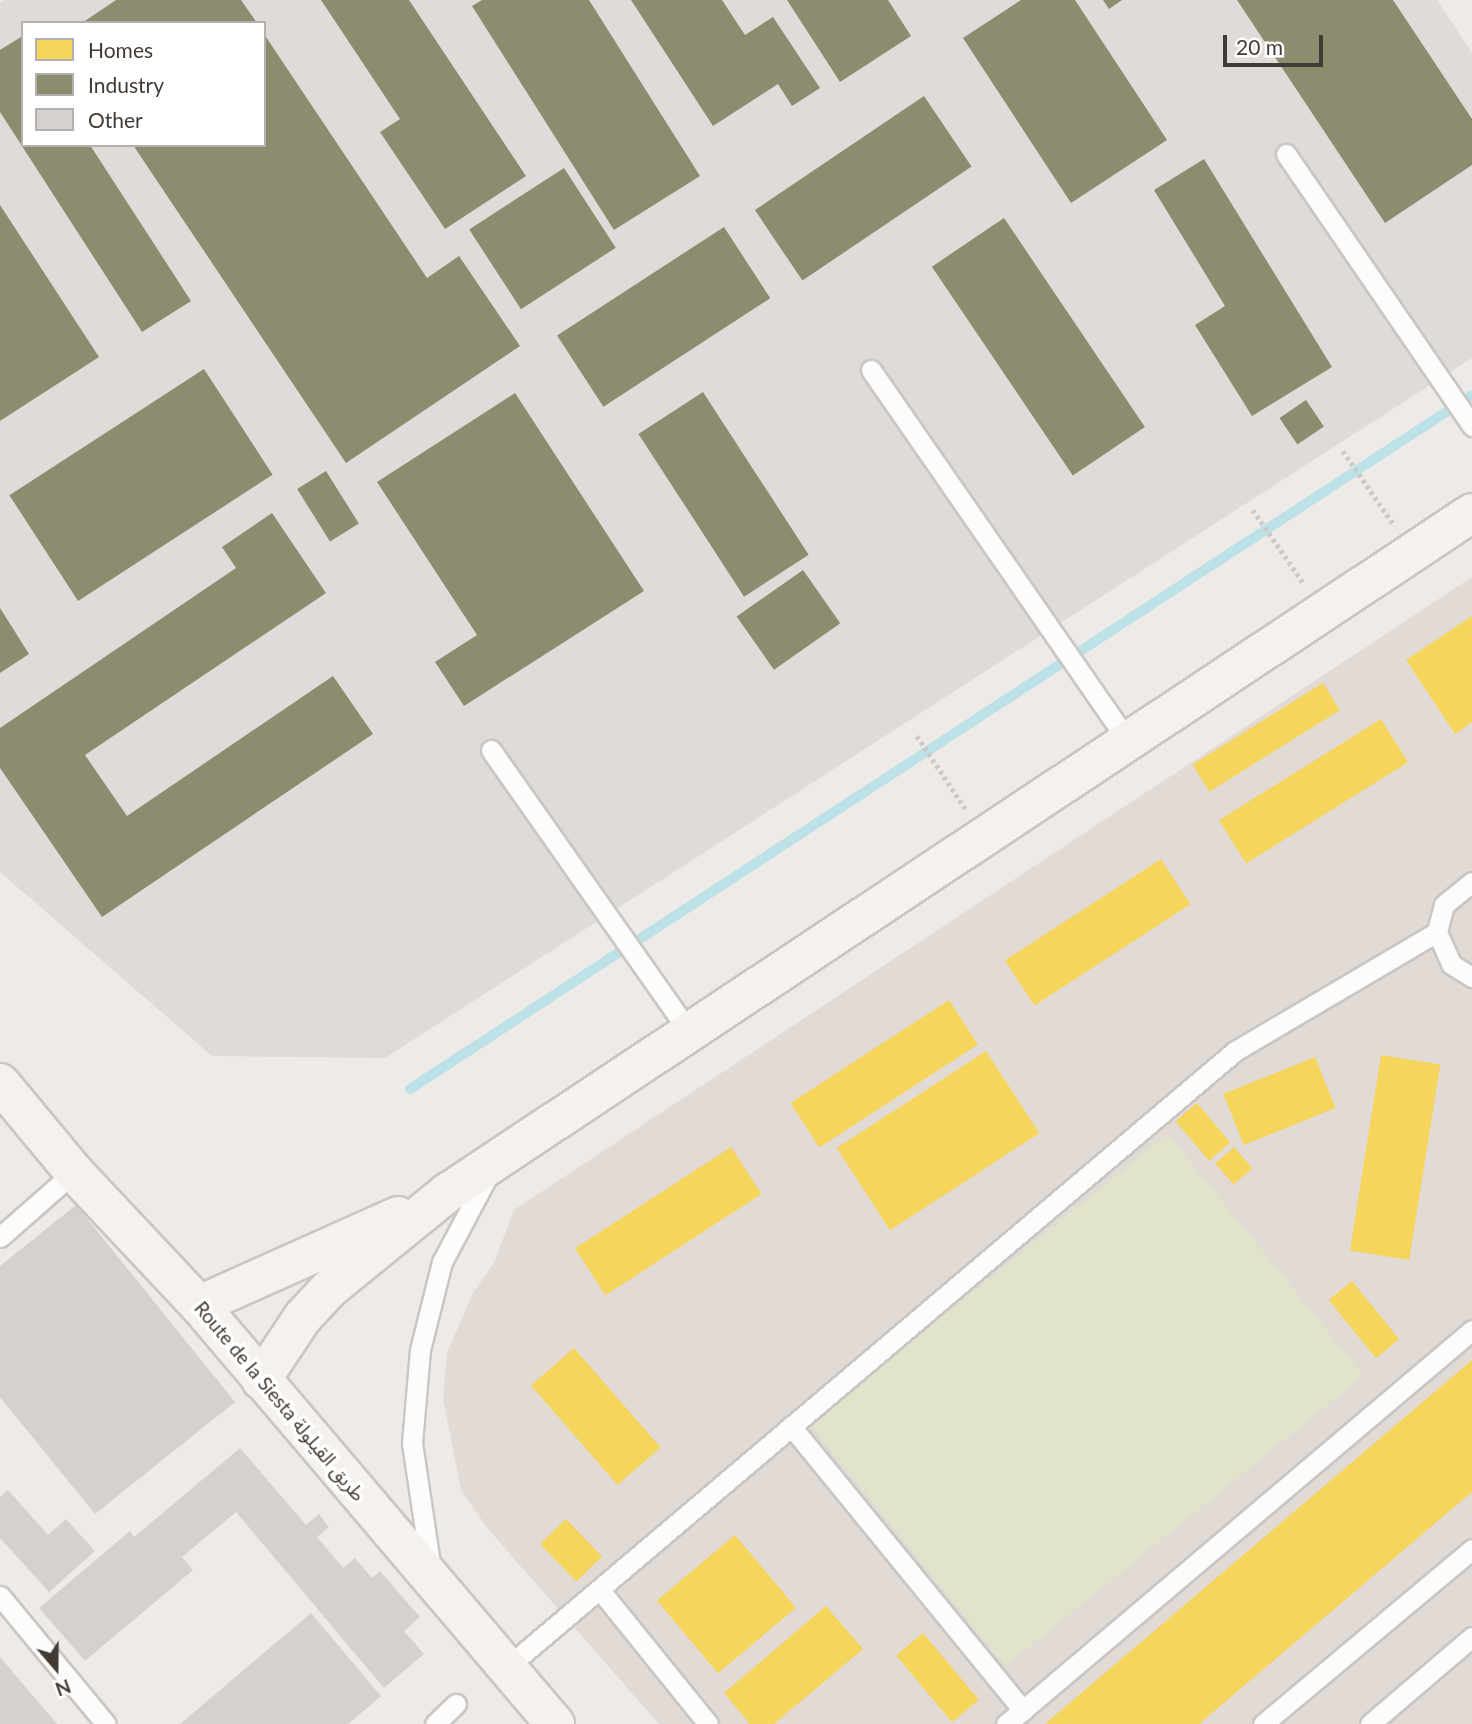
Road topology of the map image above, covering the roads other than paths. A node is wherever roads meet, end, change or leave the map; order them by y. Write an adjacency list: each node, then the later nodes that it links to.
1 (1286, 155): 3 (lane)
2 (871, 370): 5 (lane)
3 (1472, 426)
4 (1472, 513): 5 (street)
5 (1128, 741): 10 (street)
6 (491, 750): 10 (lane)
7 (1472, 881): 8 (lane)
8 (1437, 932): 9 (lane); 19 (lane)
9 (1472, 977)
10 (689, 1032): 12 (street)
11 (0, 1083): 13 (street, Route de la Siesta طريق القيلولة)
12 (495, 1161): 14 (street); 21 (lane)
13 (74, 1172): 15 (lane); 16 (street, Route de la Siesta طريق القيلولة)
14 (447, 1193): 16 (street); 18 (street)
15 (0, 1237)
16 (198, 1305): 18 (street, Route de la Siesta طريق القيلولة)
17 (1472, 1330): 27 (lane)
18 (261, 1380): 21 (street, Route de la Siesta طريق القيلولة)
19 (791, 1426): 22 (lane); 27 (lane)
20 (1472, 1549): 33 (lane)
21 (433, 1580): 25 (street, Route de la Siesta طريق القيلولة)
22 (600, 1590): 25 (lane); 31 (lane)
23 (0, 1596): 28 (lane)
24 (1472, 1637): 34 (lane)
25 (506, 1668): 30 (street, Route de la Siesta طريق القيلولة)
26 (456, 1704): 29 (lane)
27 (1023, 1710): 32 (lane)
28 (106, 1724)
29 (435, 1724)
30 (555, 1724)
31 (708, 1724)
32 (1006, 1724)
33 (1263, 1724)
34 (1370, 1724)

